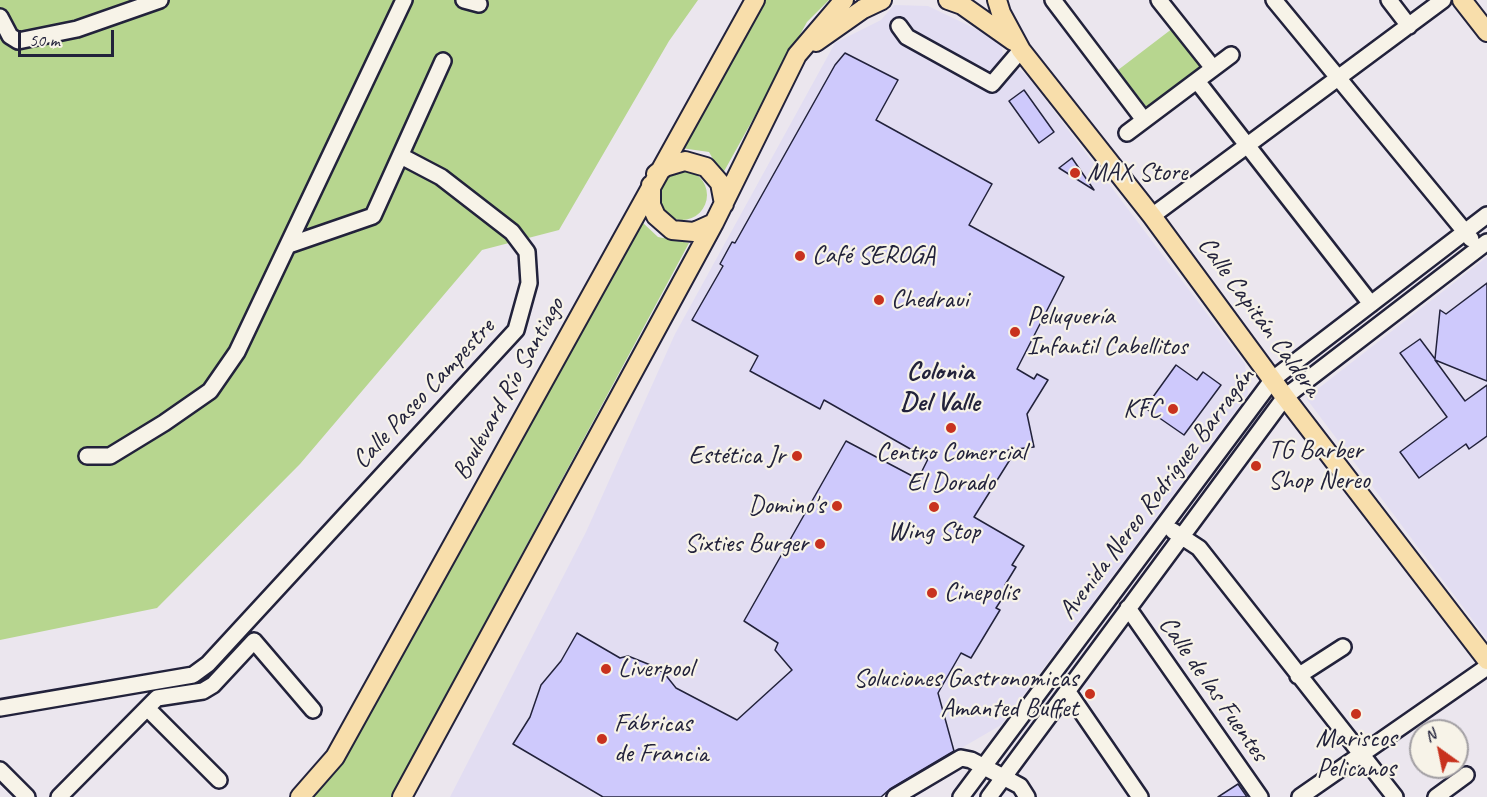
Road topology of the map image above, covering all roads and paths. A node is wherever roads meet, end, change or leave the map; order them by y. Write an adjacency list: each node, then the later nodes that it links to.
1 (160, 0): 16 (street)
2 (404, 0): 37 (street)
3 (464, 0): 15 (street)
4 (755, 0): 31 (main road, Boulevard Río Santiago)
5 (844, 0): 21 (main road)
6 (882, 0): 21 (main road)
7 (948, 0): 20 (main road)
8 (997, 0): 20 (main road, Calle Capitán Caldera)
9 (1053, 0): 27 (street)
10 (1159, 0): 24 (street)
11 (1274, 0): 25 (street)
12 (1389, 0): 18 (street)
13 (1443, 0): 18 (street)
14 (1462, 0): 19 (main road)
15 (479, 4)
16 (0, 17)
17 (899, 26): 20 (street)
18 (1409, 26): 25 (street)
19 (1487, 32)
20 (1021, 48): 34 (main road, Calle Capitán Caldera)
21 (797, 55): 32 (main road)
22 (1231, 55): 24 (street)
23 (443, 61): 30 (street)
24 (1213, 68): 26 (street)
25 (1339, 78): 29 (street); 36 (street)
26 (1197, 81): 27 (street); 29 (street)
27 (1144, 120): 28 (street)
28 (1127, 133)
29 (1248, 146): 34 (street); 39 (street)
30 (400, 156): 37 (street); 51 (street, Calle Paseo Campestre)
31 (654, 179): 32 (main road); 35 (main road); 62 (main road, Boulevard Río Santiago)
32 (724, 204): 35 (main road)
33 (1487, 215): 36 (street, Avenida Nereo Rodríguez Barragán)
34 (1152, 216): 40 (main road, Calle Capitán Caldera)
35 (714, 223): 63 (main road)
36 (1466, 231): 38 (street); 39 (street, Avenida Nereo Rodríguez Barragán)
37 (289, 245): 42 (street)
38 (1483, 245): 41 (street, Avenida Nereo Rodríguez Barragán)
39 (1371, 304): 40 (street, Avenida Nereo Rodríguez Barragán)
40 (1272, 379): 41 (main road, Calle Capitán Caldera); 43 (street, Avenida Nereo Rodríguez Barragán)
41 (1285, 397): 44 (street, Avenida Nereo Rodríguez Barragán); 47 (main road, Calle Capitán Caldera)
42 (87, 456)
43 (1163, 526): 44 (street); 55 (street, Avenida Nereo Rodríguez Barragán)
44 (1181, 535): 45 (street, Avenida Nereo Rodríguez Barragán); 49 (street)
45 (1128, 608): 50 (street, Avenida Nereo Rodríguez Barragán); 69 (street, Calle de las Fuentes)
46 (1343, 647): 49 (street)
47 (1487, 660)
48 (1487, 667): 54 (street)
49 (1298, 676): 54 (street)
50 (1068, 692): 57 (street, Avenida Nereo Rodríguez Barragán); 68 (street)
51 (0, 708)
52 (147, 708): 53 (street); 59 (street); 61 (street)
53 (313, 710)
54 (1361, 753): 70 (street); 71 (street)
55 (982, 766): 57 (street); 64 (street); 65 (street, Avenida Nereo Rodríguez Barragán)
56 (0, 770): 60 (street)
57 (1005, 777): 66 (street, Avenida Nereo Rodríguez Barragán); 67 (street)
58 (1462, 779): 72 (street)
59 (219, 780)
60 (27, 797)
61 (59, 797)
62 (300, 797)
63 (402, 797)
64 (895, 797)
65 (961, 797)
66 (989, 797)
67 (1027, 797)
68 (1140, 797)
69 (1260, 797)
70 (1300, 797)
71 (1395, 797)
72 (1436, 797)

